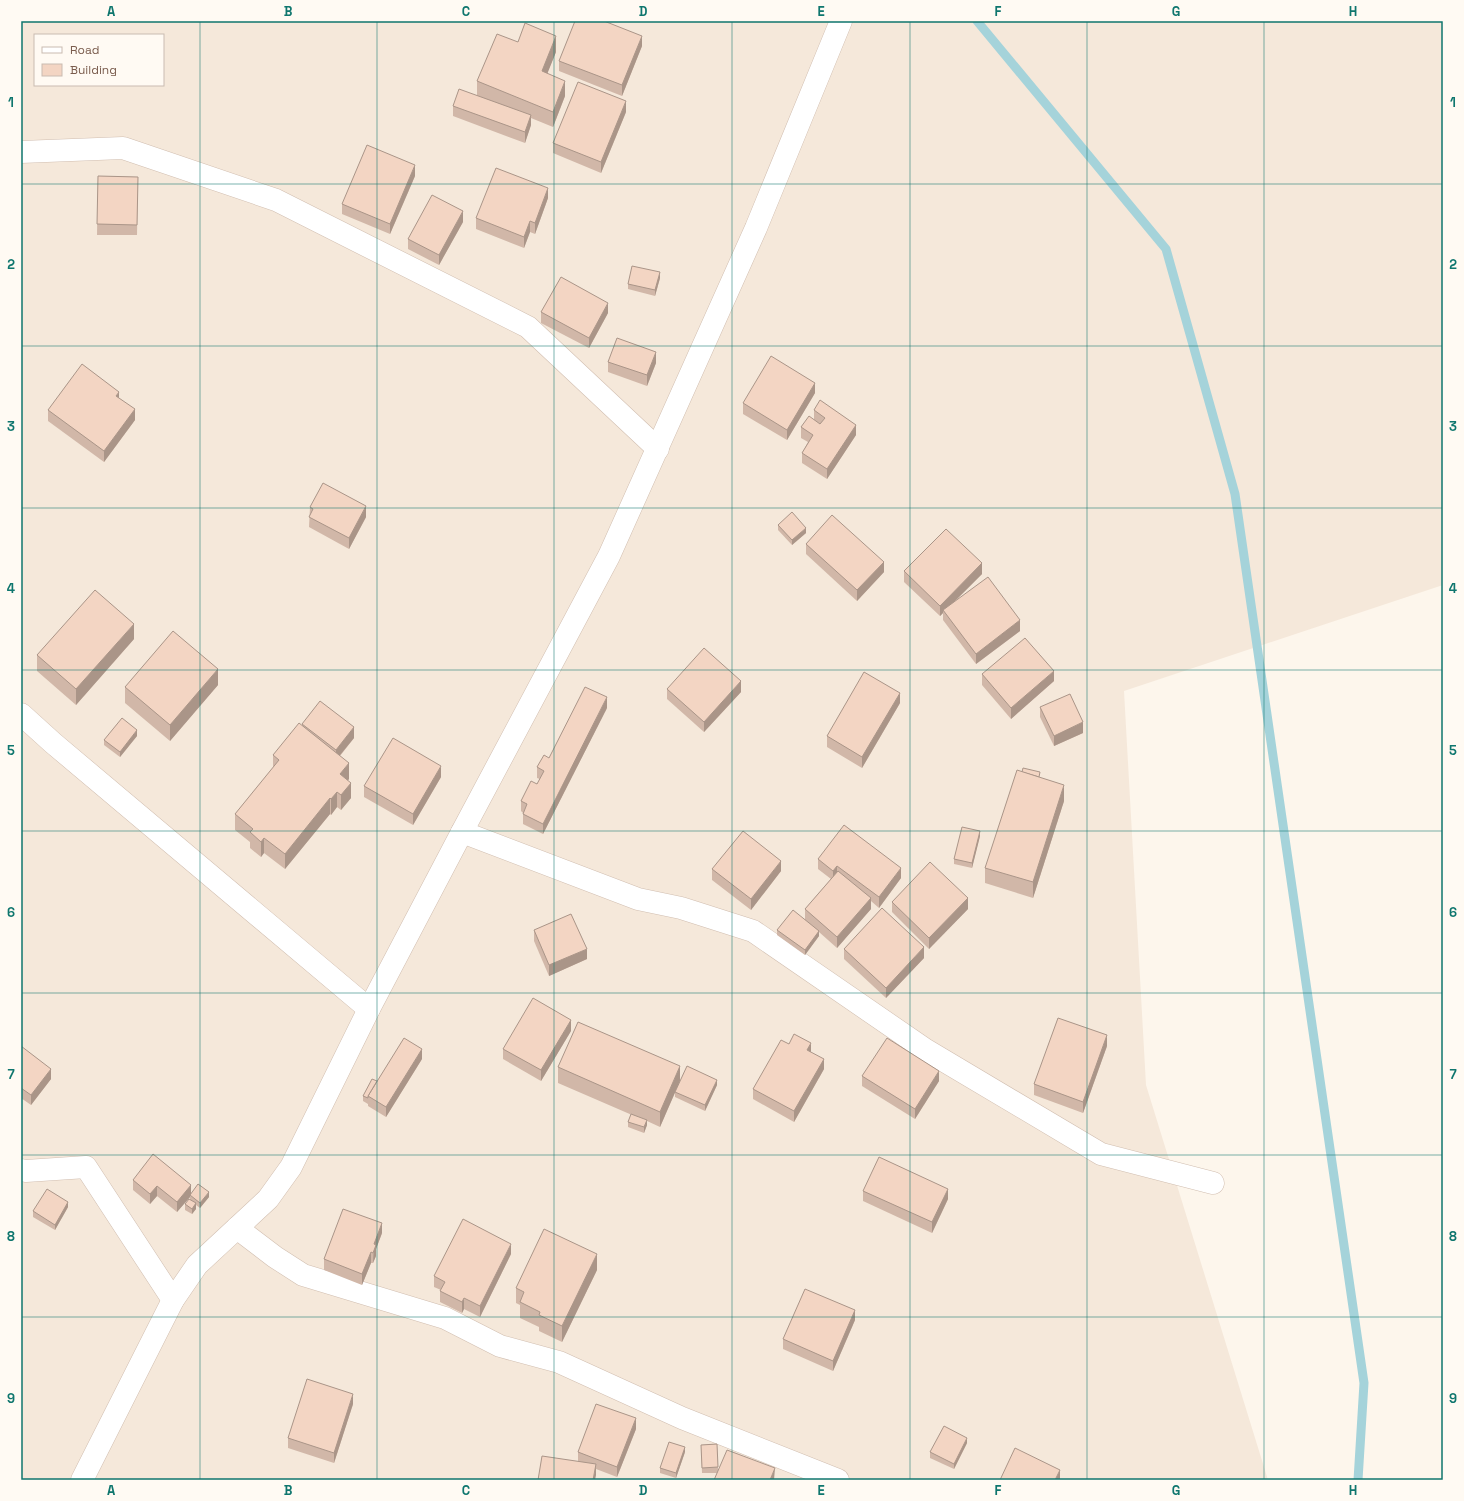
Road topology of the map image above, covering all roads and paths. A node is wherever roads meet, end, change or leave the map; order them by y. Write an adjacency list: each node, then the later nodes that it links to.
1 (841, 21): 3 (street)
2 (21, 152): 3 (street)
3 (658, 448): 5 (street)
4 (21, 714): 6 (street)
5 (462, 832): 6 (street); 8 (street)
6 (369, 1009): 9 (street)
7 (21, 1170): 10 (street)
8 (1213, 1183)
9 (237, 1228): 10 (street); 12 (street)
10 (173, 1300): 11 (street)
11 (82, 1480)
12 (838, 1480)

